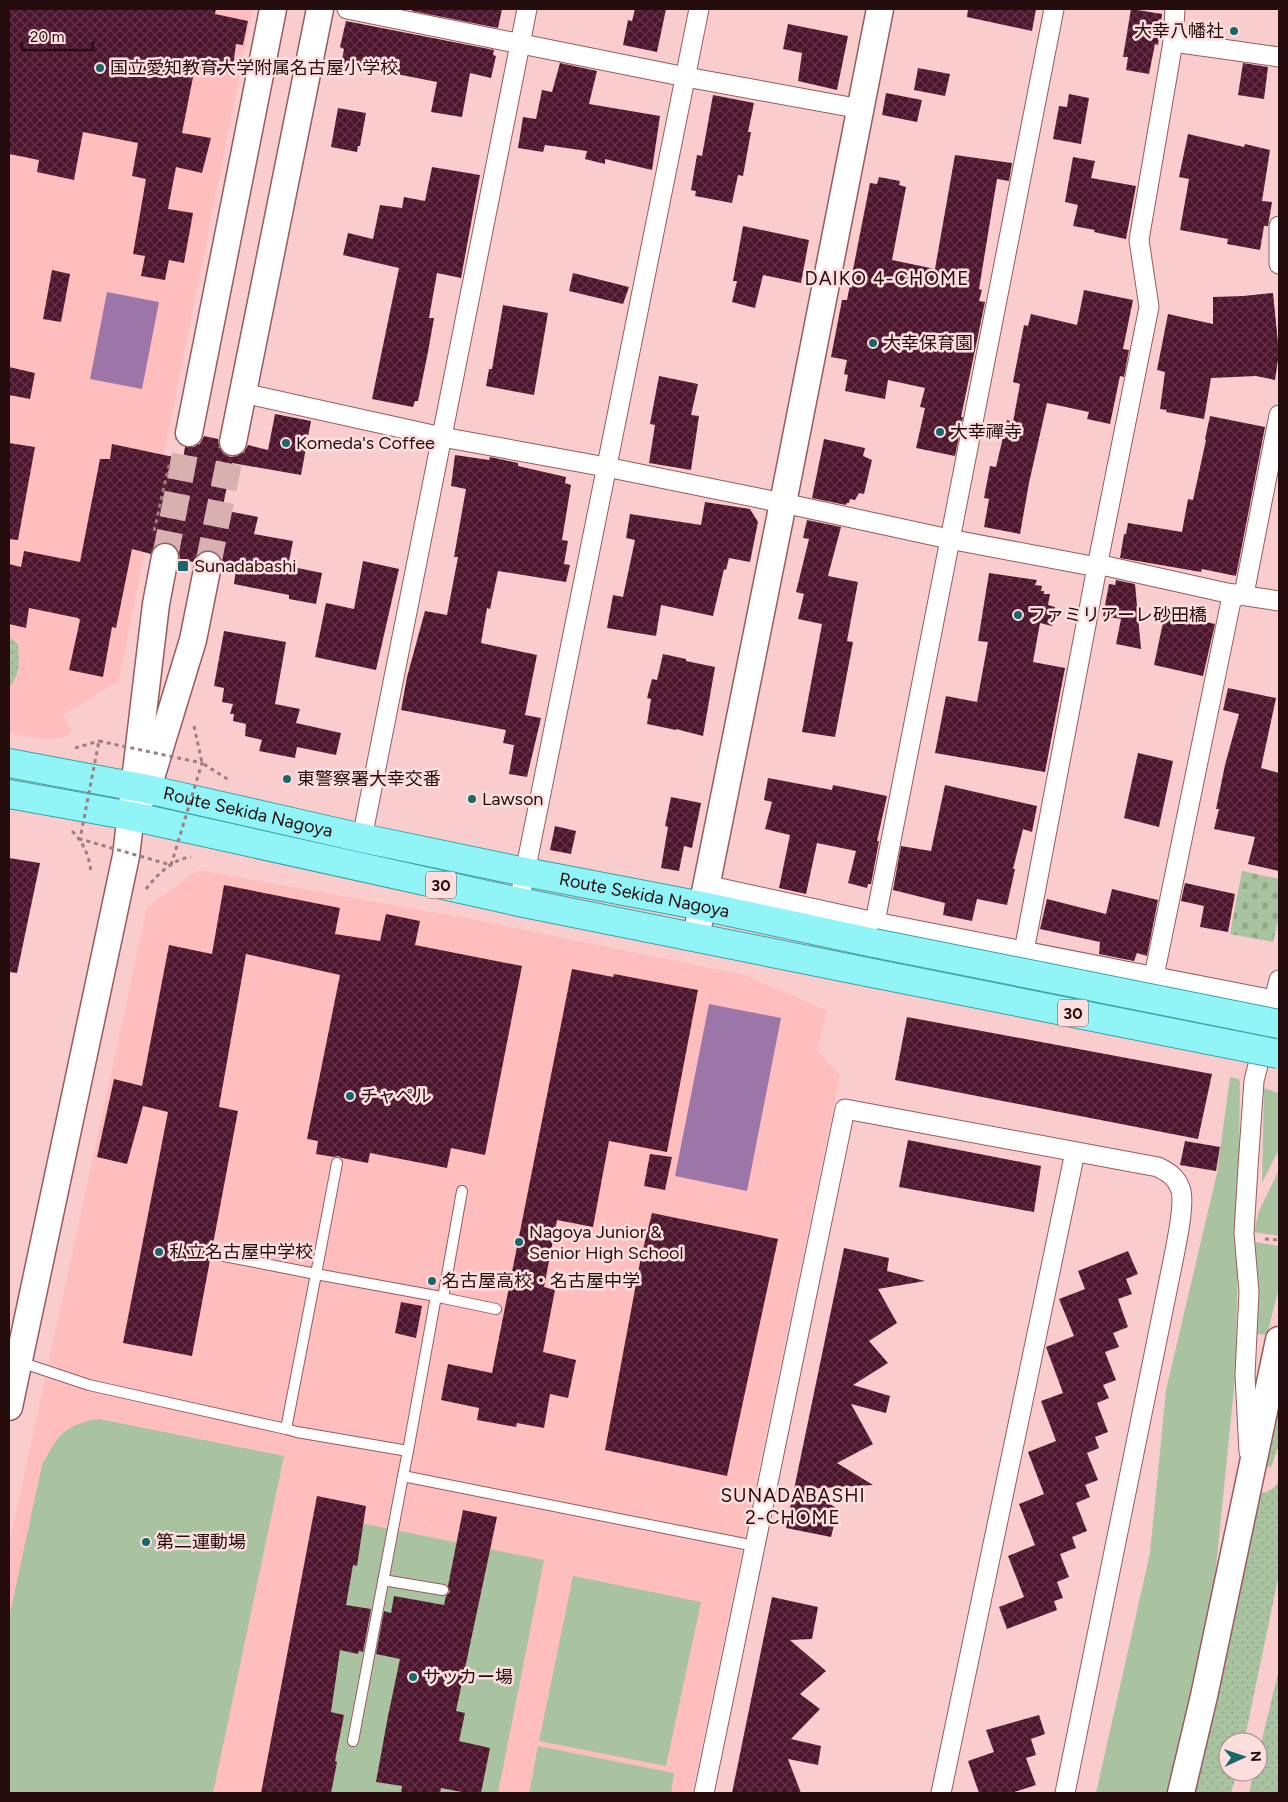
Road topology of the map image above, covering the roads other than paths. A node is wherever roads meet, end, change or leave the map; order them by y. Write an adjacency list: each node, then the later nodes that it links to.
1 (273, 9): 18 (street)
2 (320, 9): 16 (street)
3 (347, 9): 10 (street)
4 (527, 9): 10 (street)
5 (699, 9): 12 (street)
6 (880, 9): 13 (street)
7 (1054, 9): 23 (street)
8 (1175, 9): 9 (street)
9 (1173, 42): 11 (street); 26 (street)
10 (521, 43): 12 (street); 19 (street)
11 (1279, 57)
12 (686, 77): 13 (street); 21 (street)
13 (861, 108): 22 (street)
14 (1279, 226): 15 (street)
15 (1279, 264)
16 (243, 393): 19 (street); 20 (street)
17 (1279, 415): 27 (street)
18 (189, 433)
19 (442, 437): 21 (street); 33 (street)
20 (233, 442)
21 (606, 467): 22 (street); 34 (street)
22 (783, 503): 23 (street); 35 (street)
23 (949, 538): 26 (street); 37 (street)
24 (165, 557): 30 (street)
25 (208, 565): 30 (street)
26 (1097, 567): 27 (street); 39 (street)
27 (1237, 595): 28 (street); 40 (street)
28 (1279, 601)
29 (9, 763): 30 (main road, Route Sekida Nagoya / 30)
30 (141, 788): 32 (street); 33 (main road, Route Sekida Nagoya / 30)
31 (9, 794): 32 (main road, Route Sekida Nagoya / 30)
32 (135, 817): 36 (main road, Route Sekida Nagoya / 30); 52 (street)
33 (362, 838): 34 (main road, Route Sekida Nagoya / 30)
34 (525, 872): 35 (main road, Route Sekida Nagoya / 30); 36 (street)
35 (704, 896): 37 (main road, Route Sekida Nagoya / 30); 38 (street)
36 (519, 902): 38 (main road, Route Sekida Nagoya / 30)
37 (875, 933): 39 (street); 42 (main road, Route Sekida Nagoya / 30, bridge)
38 (696, 937): 43 (main road, Route Sekida Nagoya / 30, bridge)
39 (1024, 950): 40 (street)
40 (1154, 976): 42 (street)
41 (1279, 980): 42 (street)
42 (1277, 1012): 57 (street)
43 (1279, 1054)
44 (1075, 1152): 58 (street); 63 (street); 64 (street)
45 (337, 1163): 48 (lane)
46 (462, 1191): 49 (lane)
47 (224, 1256): 48 (lane)
48 (316, 1274): 49 (lane); 54 (lane)
49 (439, 1297): 50 (lane); 55 (lane)
50 (496, 1309)
51 (1279, 1340): 57 (street)
52 (19, 1361): 53 (street); 54 (lane)
53 (9, 1407)
54 (286, 1429): 55 (lane)
55 (408, 1451): 56 (lane)
56 (403, 1476): 58 (lane); 59 (lane)
57 (1250, 1477): 65 (street)
58 (755, 1546): 62 (street)
59 (383, 1580): 60 (lane); 61 (lane)
60 (443, 1590)
61 (353, 1741)
62 (704, 1793)
63 (941, 1793)
64 (1065, 1793)
65 (1181, 1793)

